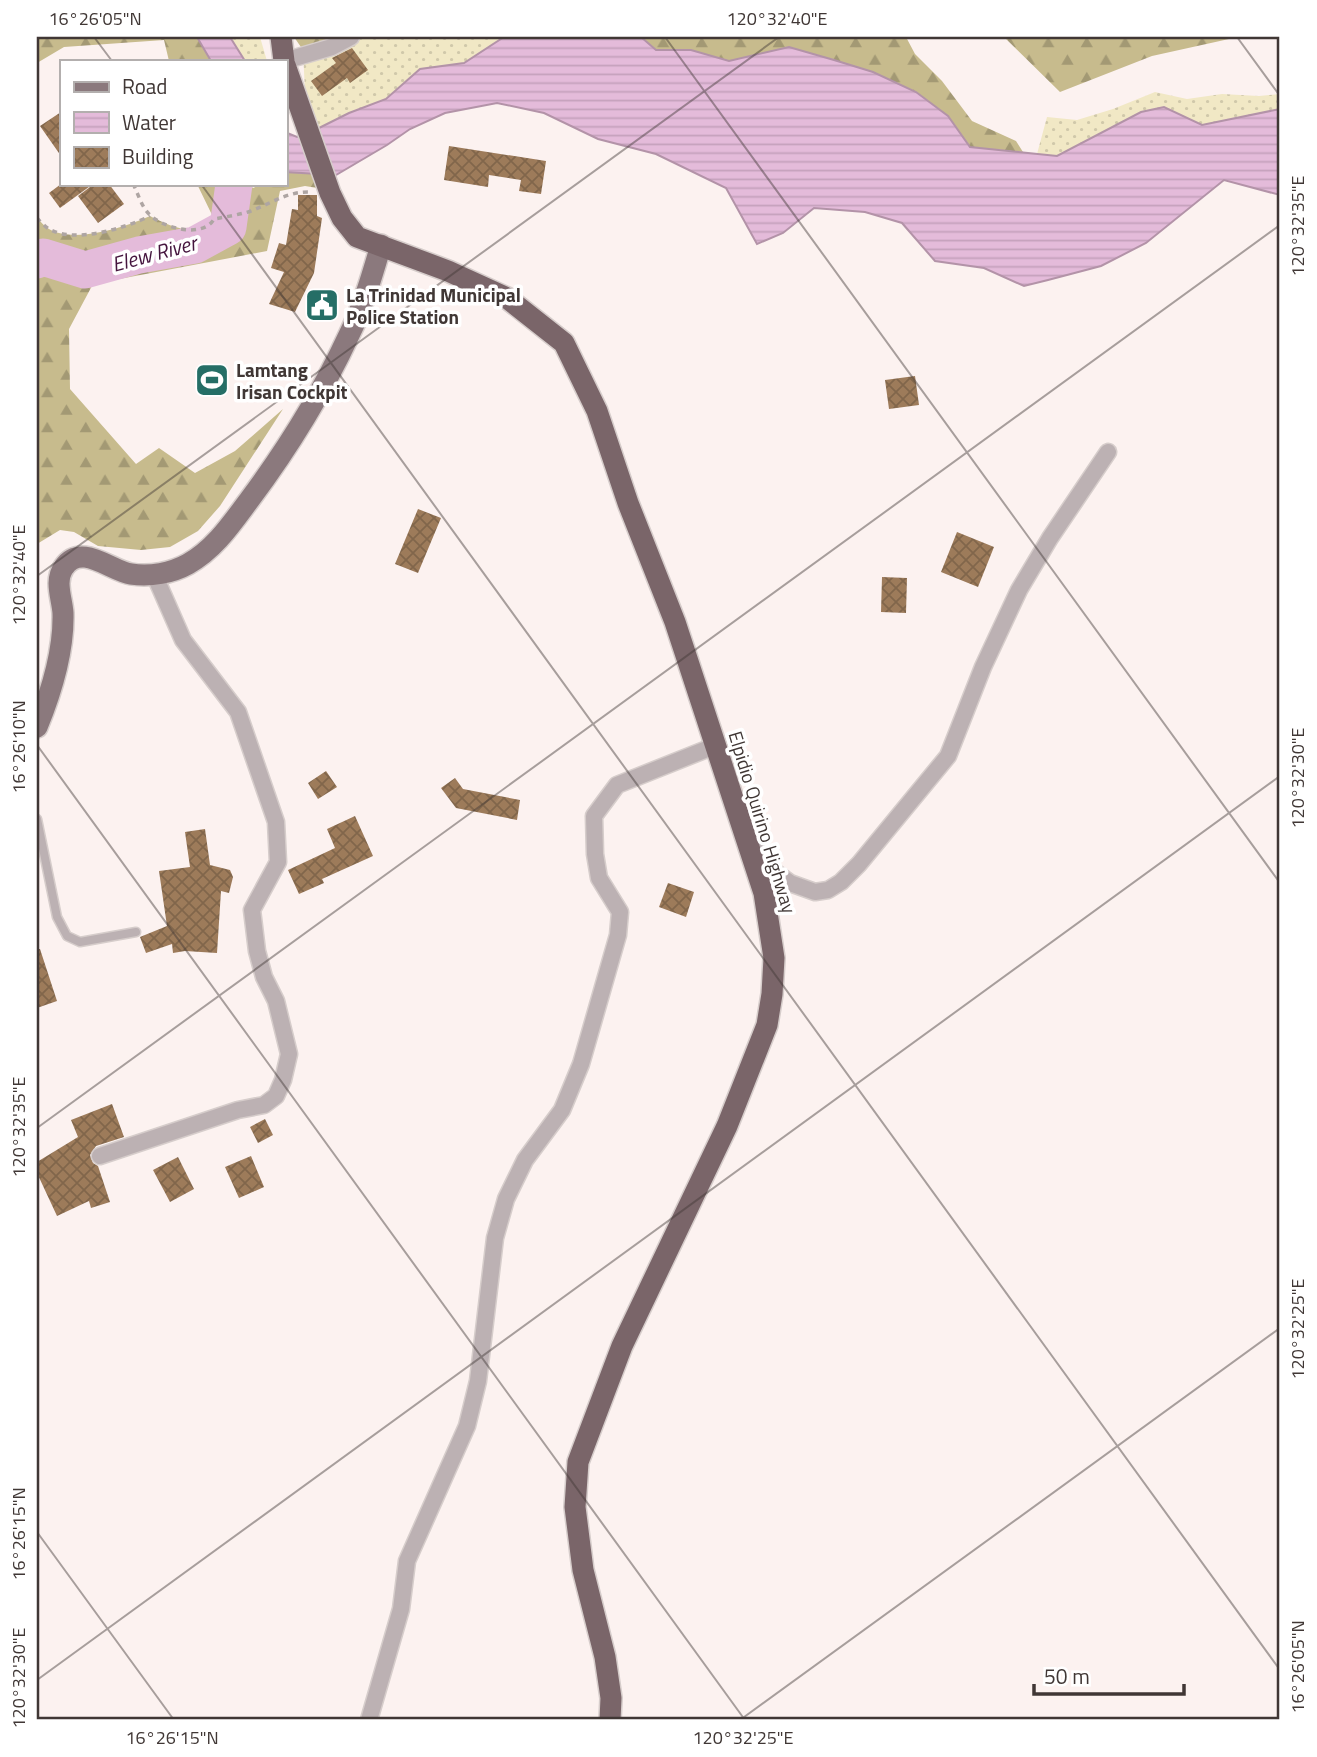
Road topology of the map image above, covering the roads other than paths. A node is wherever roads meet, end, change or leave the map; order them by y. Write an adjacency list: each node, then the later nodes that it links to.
1 (281, 37): 3 (highway, Elpidio Quirino Highway)
2 (351, 37): 4 (street)
3 (284, 60)
4 (287, 61)
5 (287, 71): 6 (highway, Elpidio Quirino Highway)
6 (381, 245): 8 (main road); 10 (highway, Elpidio Quirino Highway)
7 (1108, 452): 12 (street)
8 (154, 574): 9 (main road); 14 (street)
9 (37, 727)
10 (717, 745): 12 (highway, Elpidio Quirino Highway); 15 (street)
11 (37, 819): 13 (lane)
12 (745, 836): 16 (highway, Elpidio Quirino Highway)
13 (136, 932)
14 (100, 1156)
15 (369, 1720)
16 (610, 1720)

